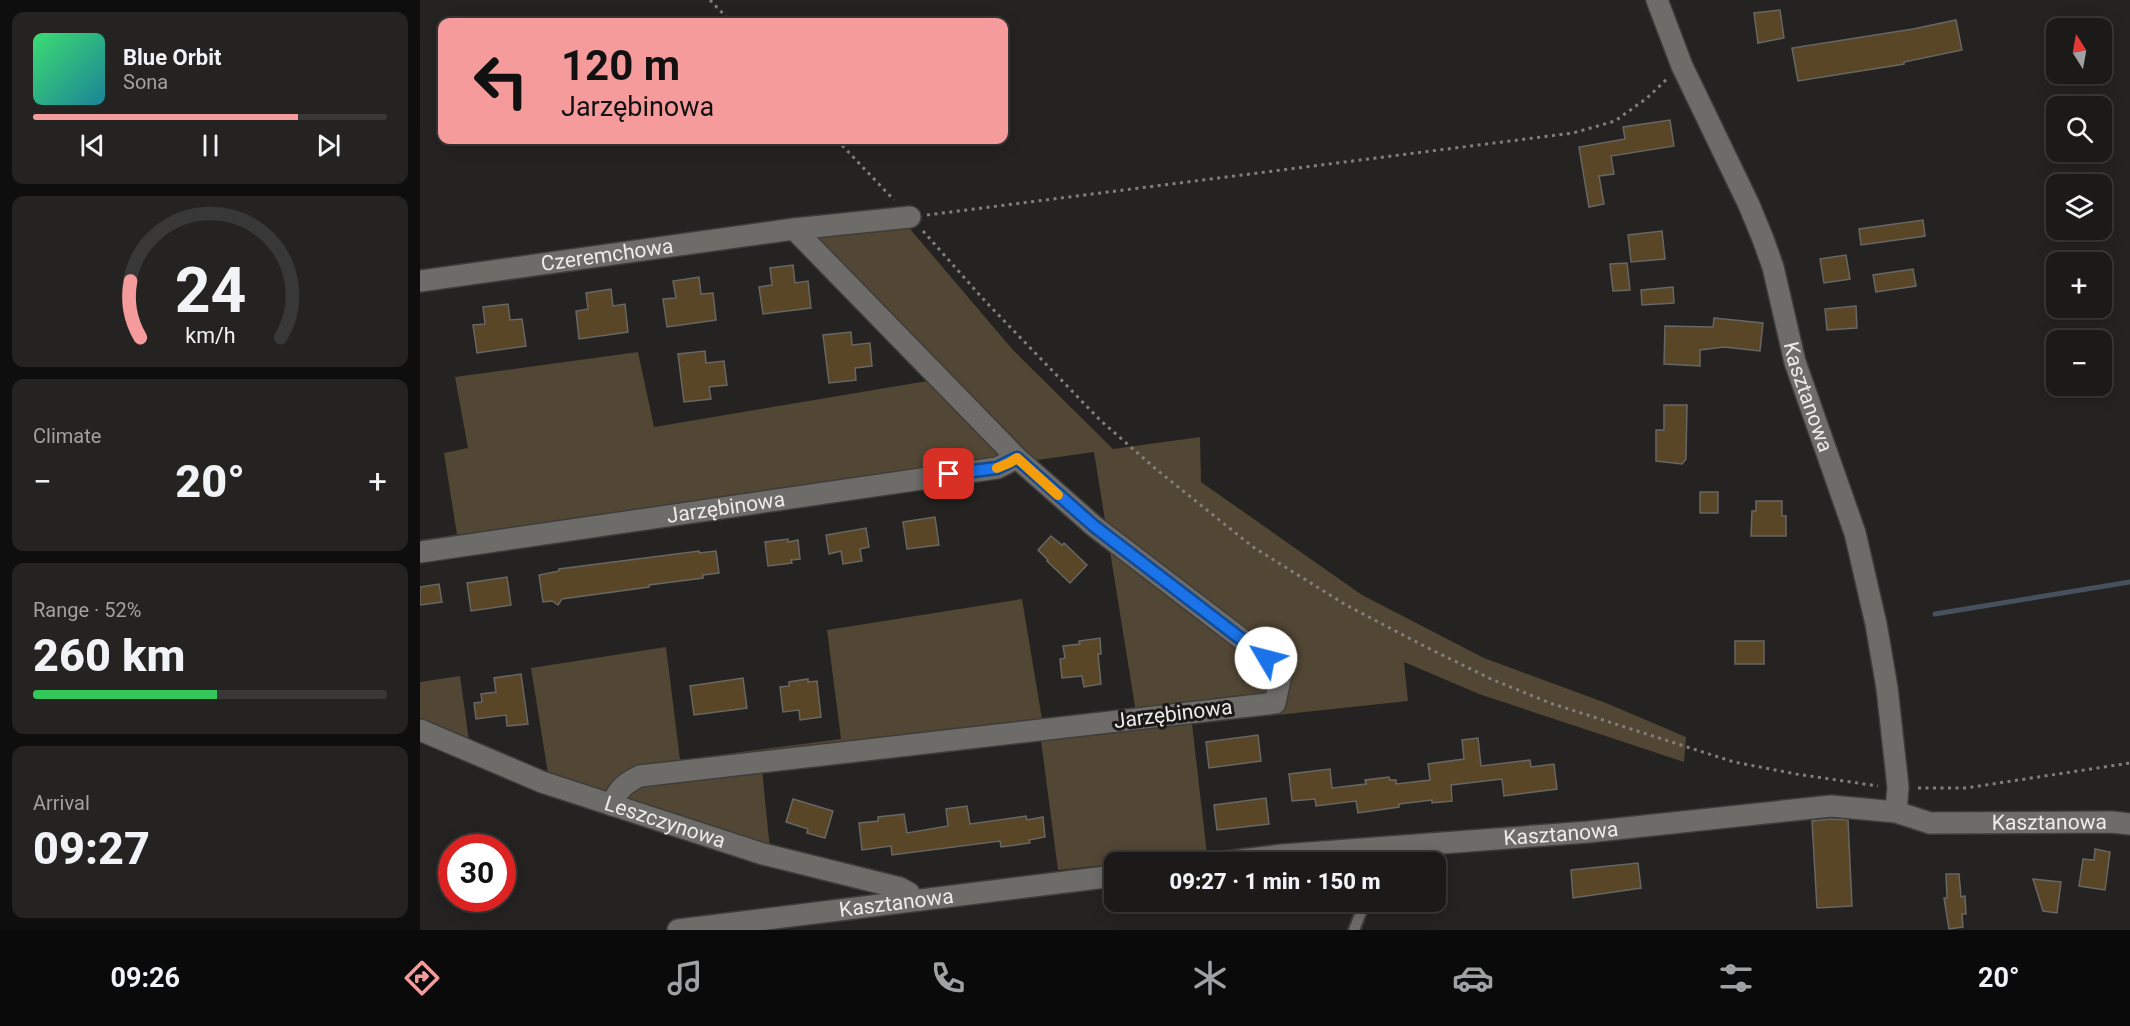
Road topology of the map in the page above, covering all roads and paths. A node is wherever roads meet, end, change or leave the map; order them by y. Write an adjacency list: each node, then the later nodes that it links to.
1 (710, 0): 3 (path)
2 (1657, 0): 4 (street, Kasztanowa)
3 (727, 18)
4 (1682, 66): 6 (path); 13 (street, Kasztanowa)
5 (841, 144): 6 (path)
6 (910, 217): 7 (street, Czeremchowa); 13 (path)
7 (794, 229): 8 (street, Czeremchowa); 9 (street)
8 (420, 281)
9 (1017, 458): 10 (street, Jarzębinowa); 14 (street, Jarzębinowa)
10 (420, 552)
11 (420, 730): 14 (street, Leszczynowa)
12 (2130, 763): 13 (path)
13 (1898, 788): 15 (street, Kasztanowa)
14 (612, 805): 19 (street, Leszczynowa)
15 (1896, 812): 16 (street, Kasztanowa); 17 (street, Kasztanowa)
16 (2130, 824)
17 (1407, 852)
18 (1104, 877): 19 (street, Kasztanowa)
19 (910, 901): 21 (street, Kasztanowa)
20 (1361, 912): 22 (lane)
21 (678, 930)
22 (1354, 930)

